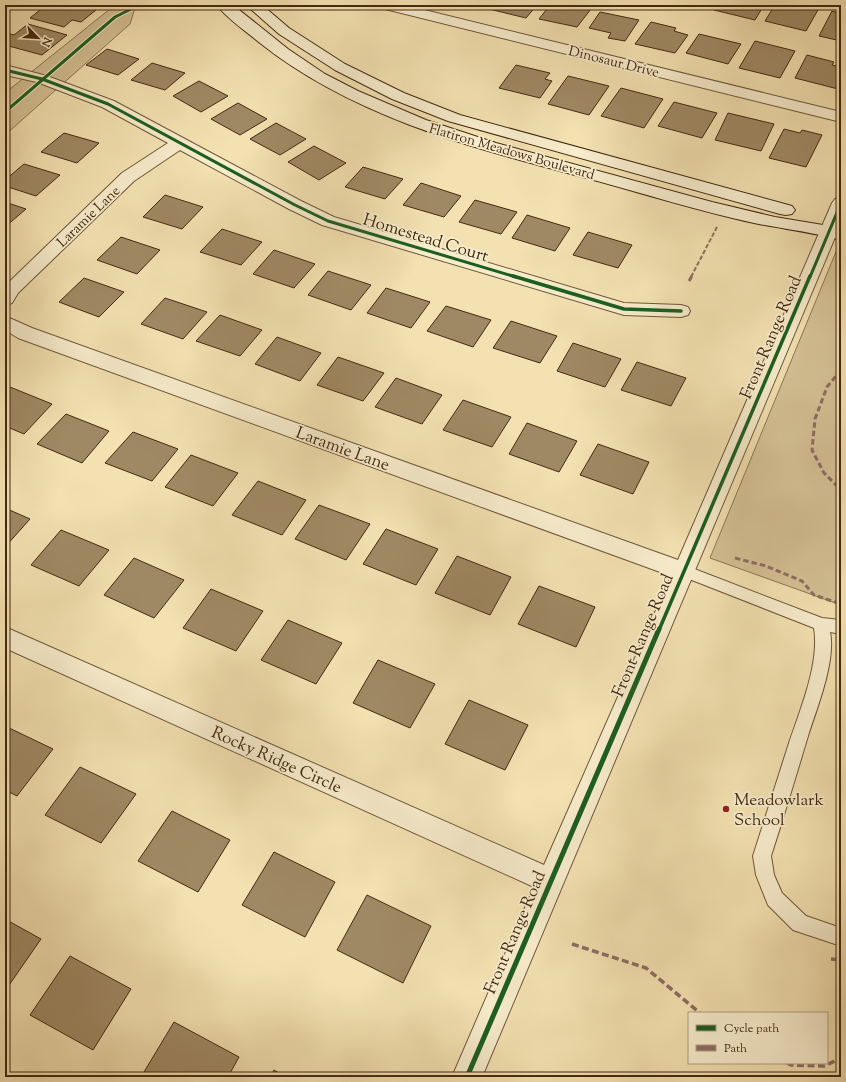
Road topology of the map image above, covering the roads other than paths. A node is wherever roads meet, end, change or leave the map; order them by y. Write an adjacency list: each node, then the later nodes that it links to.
1 (224, 5): 8 (street, Flatiron Meadows Boulevard)
2 (254, 5): 8 (street, Flatiron Meadows Boulevard)
3 (386, 5): 5 (street, Dinosaur Drive)
4 (5, 70): 6 (street, Homestead Court)
5 (841, 117)
6 (179, 143): 9 (street, Laramie Lane); 10 (street, Homestead Court)
7 (841, 202): 8 (street, Front Range Road)
8 (835, 232): 12 (street, Front Range Road)
9 (5, 299)
10 (681, 311)
11 (5, 322): 12 (street, Laramie Lane)
12 (684, 571): 13 (lane); 16 (street, Front Range Road)
13 (821, 624): 14 (lane); 17 (lane)
14 (841, 627)
15 (5, 637): 16 (street, Rocky Ridge Circle)
16 (550, 881): 18 (street, Front Range Road)
17 (841, 937)
18 (468, 1077)

